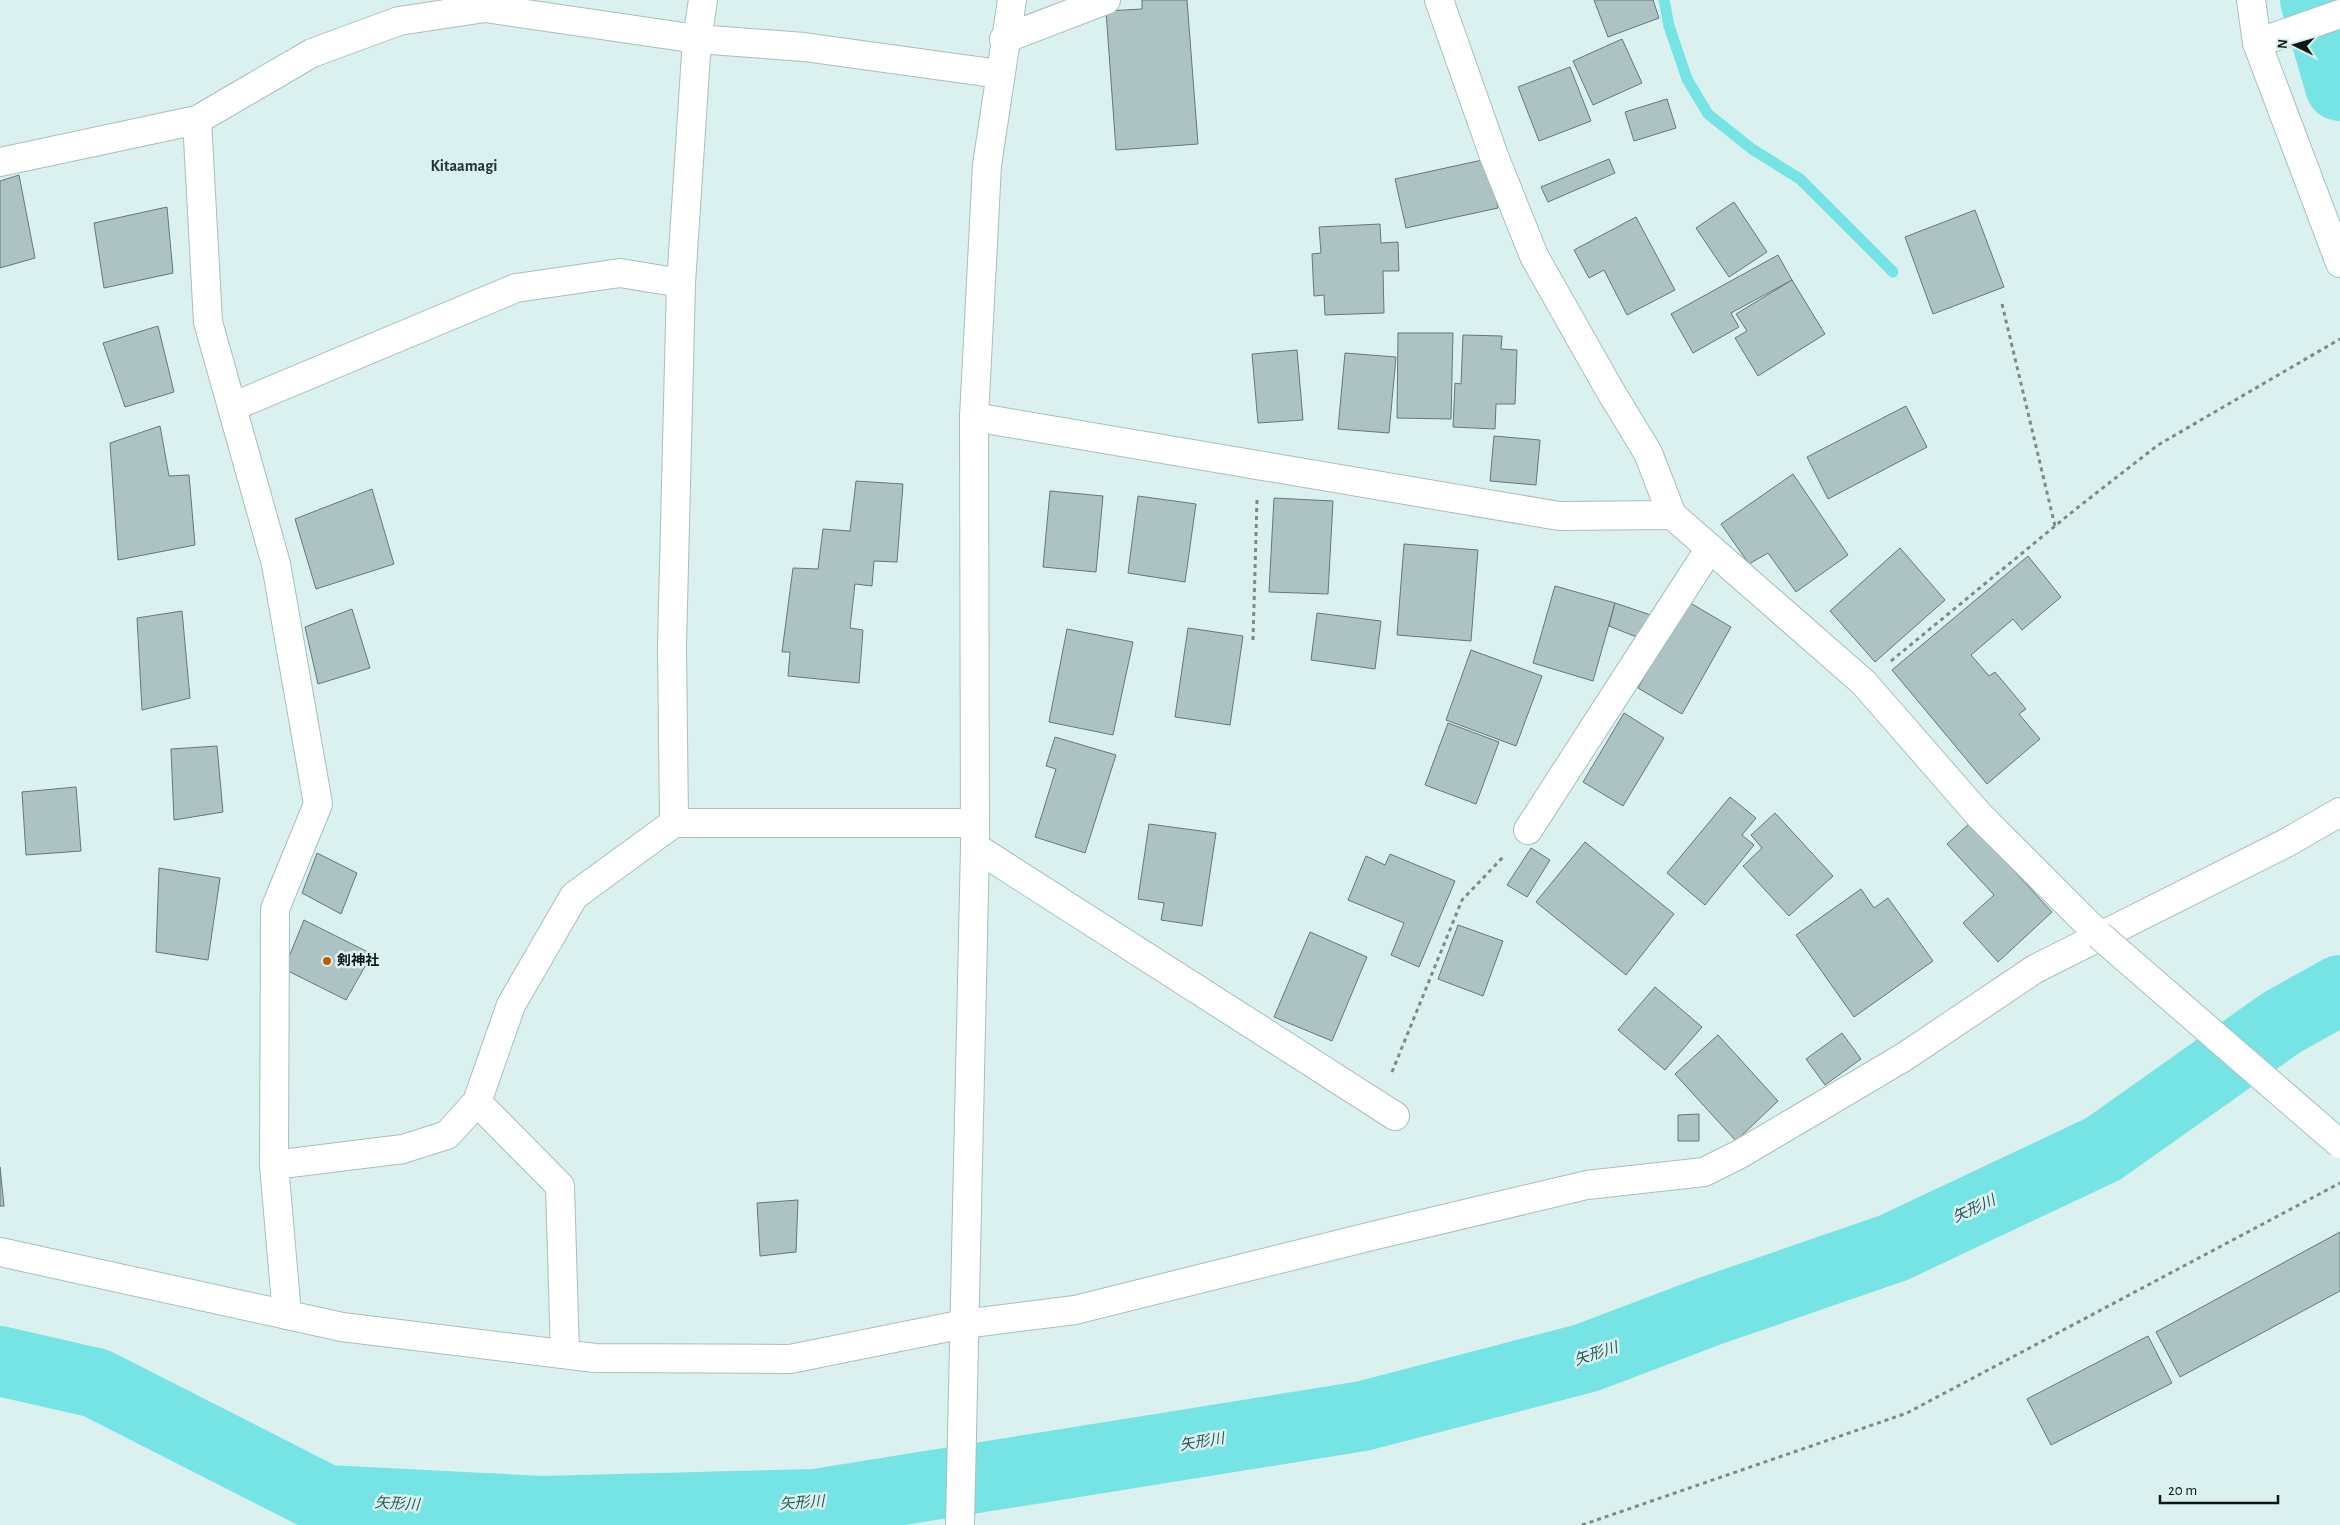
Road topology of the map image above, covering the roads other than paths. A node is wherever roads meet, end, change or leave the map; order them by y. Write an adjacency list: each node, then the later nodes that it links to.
1 (703, 0): 7 (street)
2 (1012, 0): 8 (street)
3 (1106, 0): 8 (street)
4 (1440, 0): 17 (street)
5 (2251, 0): 9 (street)
6 (2340, 14): 9 (street)
7 (698, 39): 10 (street); 11 (street); 14 (street)
8 (1004, 39): 10 (street)
9 (2267, 39): 13 (street)
10 (1000, 74): 16 (street)
11 (196, 120): 12 (street); 15 (street)
12 (0, 162)
13 (2340, 263)
14 (681, 283): 15 (street); 20 (street)
15 (232, 408): 26 (street)
16 (974, 417): 17 (street); 22 (street)
17 (1672, 515): 18 (street)
18 (1710, 548): 21 (street); 25 (street, bridge)
19 (2340, 812): 29 (street)
20 (674, 823): 22 (street); 23 (street)
21 (1528, 830)
22 (975, 835): 24 (street); 29 (street)
23 (477, 1102): 26 (street); 30 (street)
24 (1386, 1110)
25 (2340, 1144)
26 (274, 1165): 28 (street)
27 (0, 1252): 28 (street)
28 (287, 1315): 30 (street)
29 (964, 1324): 30 (street); 31 (street)
30 (565, 1354)
31 (960, 1525)

